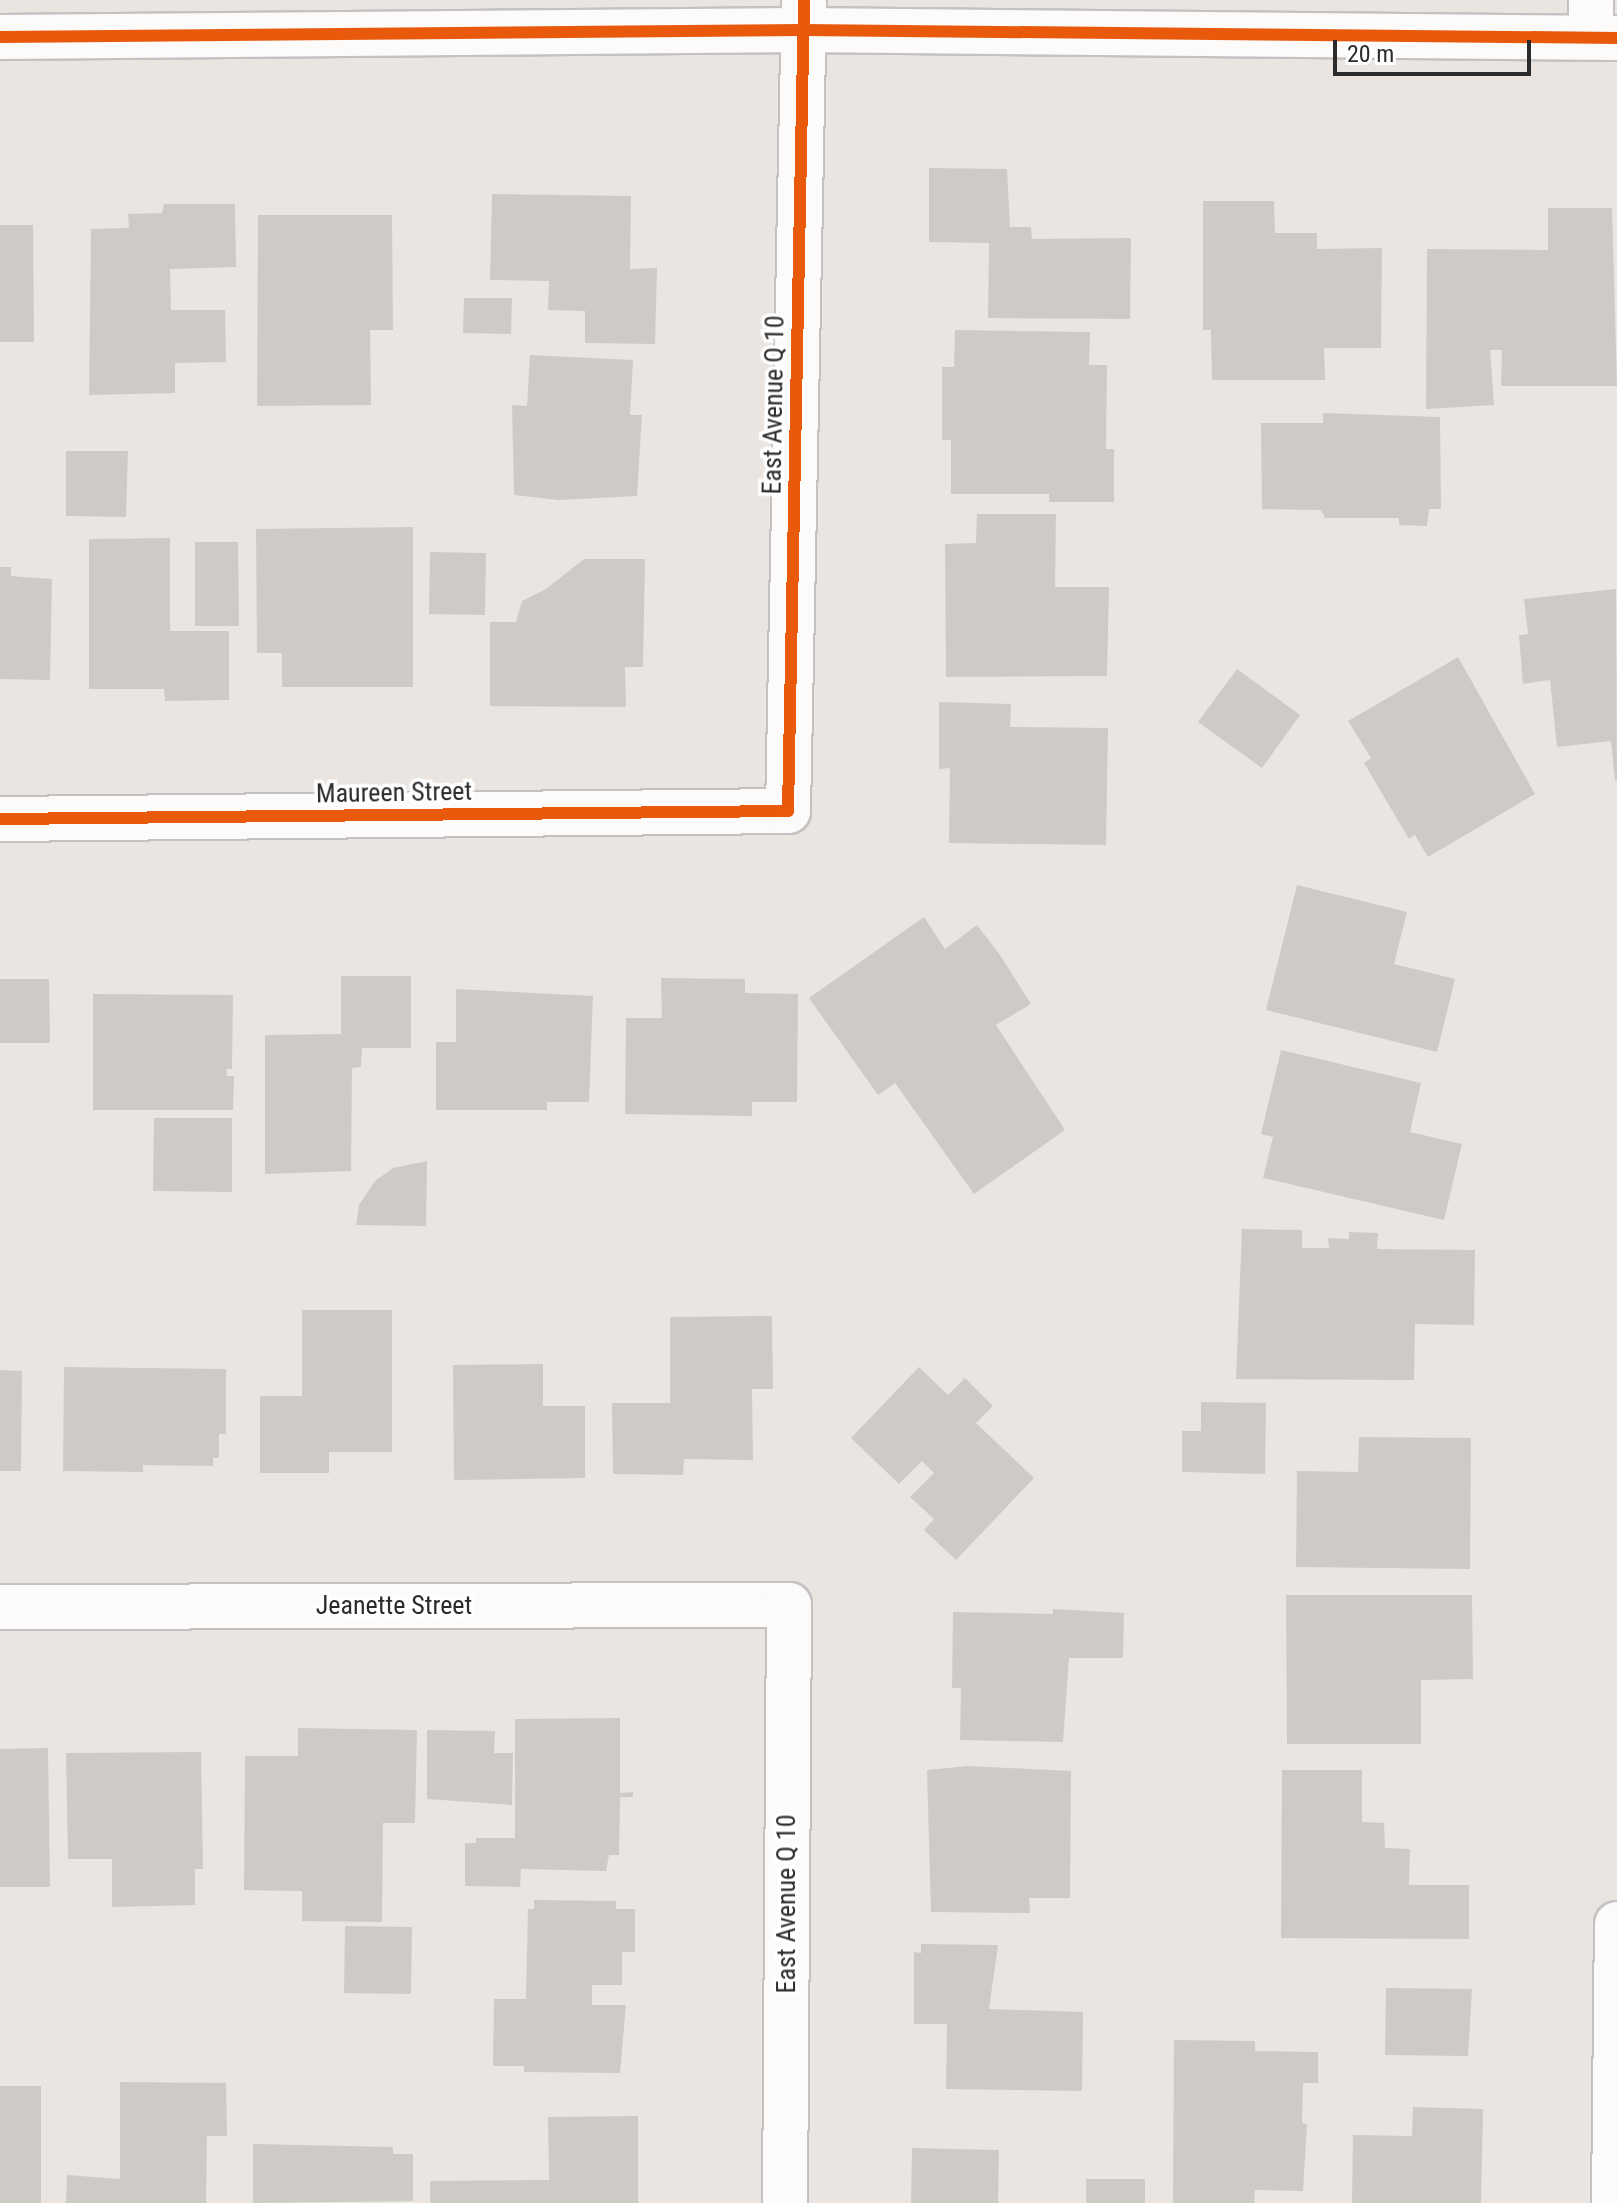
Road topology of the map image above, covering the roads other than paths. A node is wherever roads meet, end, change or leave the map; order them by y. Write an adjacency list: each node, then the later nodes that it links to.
1 (803, 15): 2 (street); 3 (street); 4 (street, East Avenue Q 10)
2 (1599, 25)
3 (0, 37)
4 (788, 811): 5 (street, Maureen Street)
5 (0, 819)
6 (789, 1605): 7 (street, Jeanette Street); 9 (street, East Avenue Q 10)
7 (0, 1607)
8 (1617, 1924): 10 (street)
9 (785, 2203)
10 (1614, 2203)

